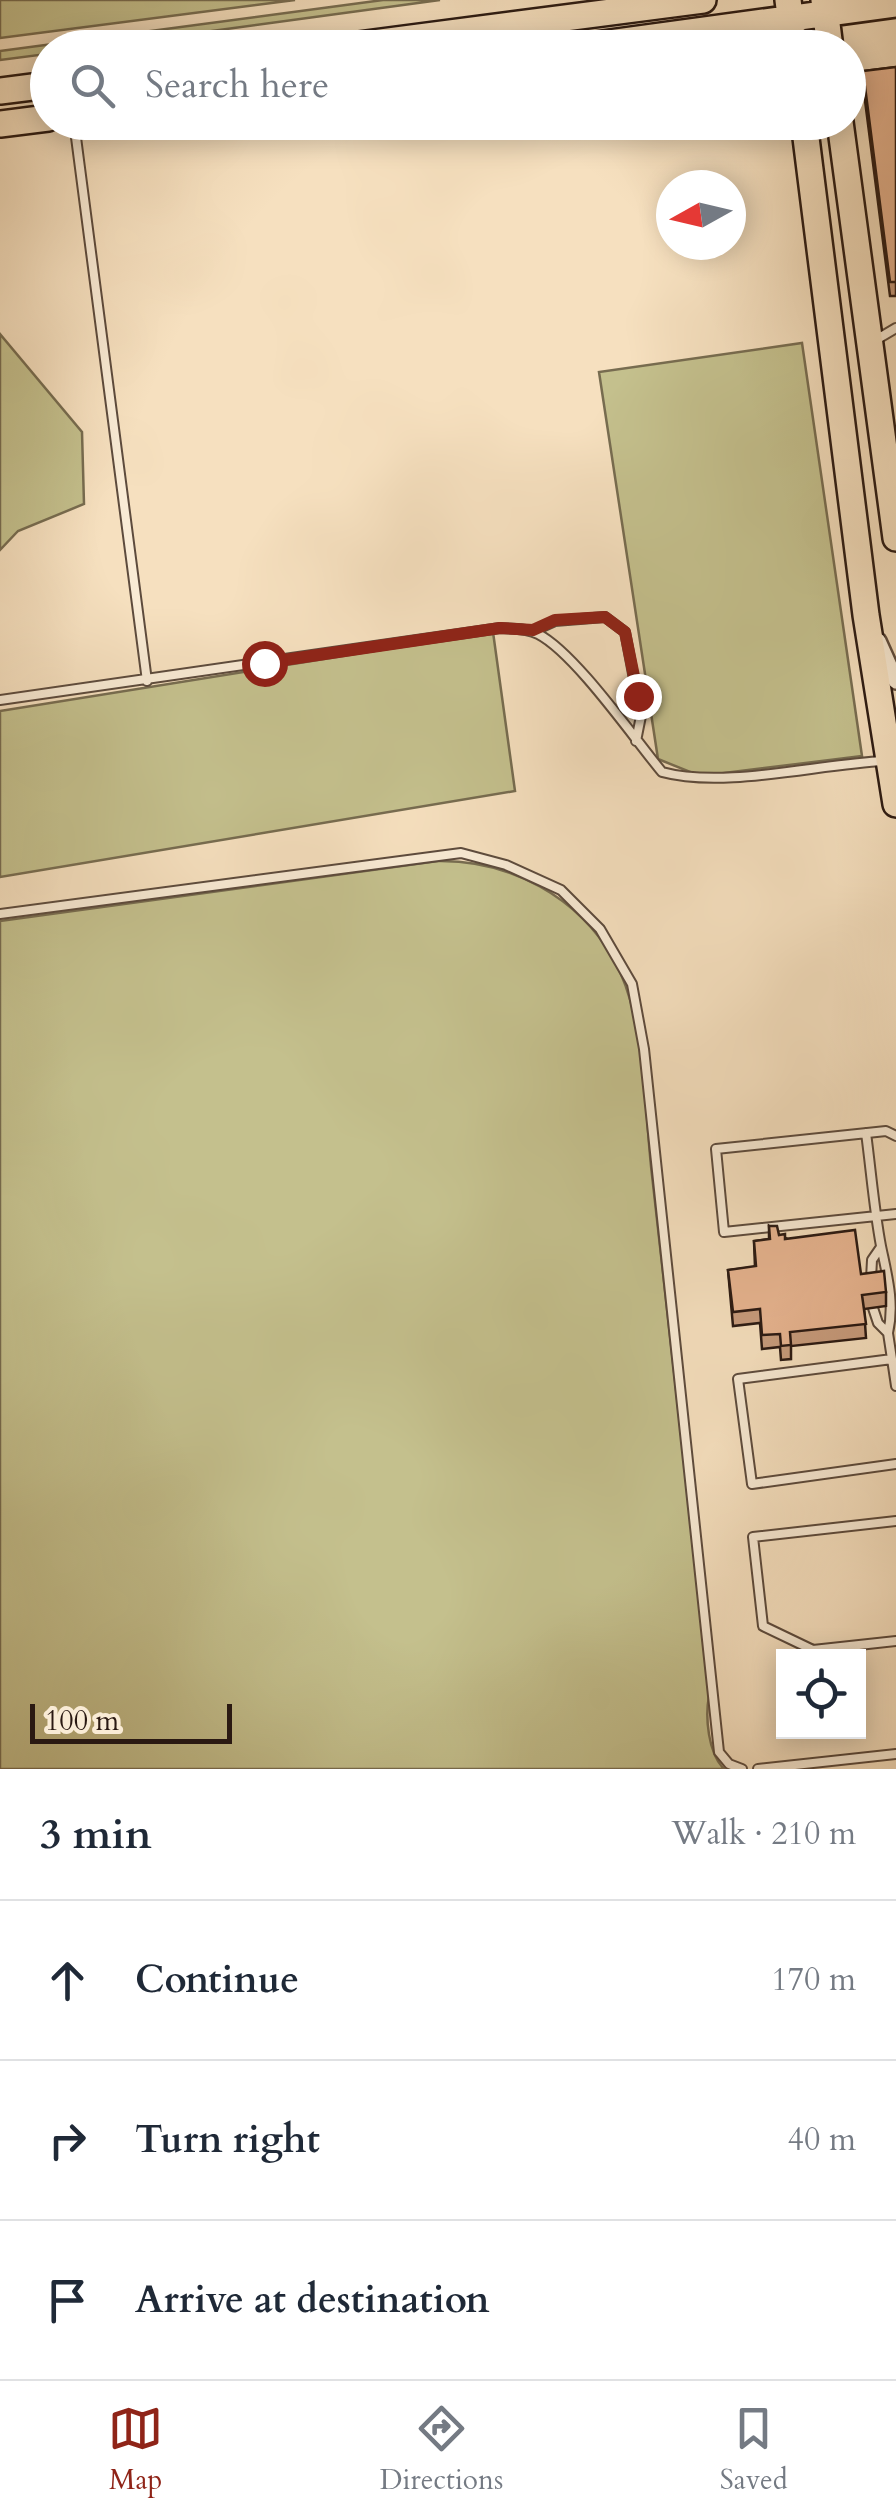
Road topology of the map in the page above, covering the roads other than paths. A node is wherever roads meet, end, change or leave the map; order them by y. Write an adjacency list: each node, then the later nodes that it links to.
1 (704, 0): 7 (main road)
2 (896, 4): 5 (main road)
3 (825, 7): 4 (main road); 5 (main road)
4 (790, 9): 8 (main road)
5 (854, 10): 6 (main road)
6 (896, 21)
7 (473, 30)
8 (679, 30)
9 (30, 87): 10 (main road)
10 (0, 91)
11 (30, 120): 12 (main road)
12 (0, 124)
13 (76, 140): 22 (lane)
14 (806, 140): 20 (main road)
15 (842, 140): 17 (main road)
16 (896, 328): 17 (lane)
17 (870, 344): 18 (main road)
18 (889, 438): 19 (main road)
19 (896, 538)
20 (866, 615): 23 (street); 26 (main road)
21 (533, 630): 22 (lane); 25 (lane); 25 (lane)
22 (147, 681): 24 (lane)
23 (896, 681)
24 (0, 700)
25 (636, 741): 26 (lane)
26 (889, 760): 27 (main road)
27 (896, 804)
28 (0, 914): 43 (lane)
29 (866, 1133): 30 (lane); 32 (lane); 32 (lane)
30 (896, 1136)
31 (896, 1214): 32 (lane)
32 (877, 1216): 33 (lane)
33 (881, 1247): 34 (lane); 36 (lane)
34 (871, 1287)
35 (874, 1308): 36 (lane)
36 (888, 1333): 37 (lane)
37 (892, 1359): 38 (lane); 39 (lane)
38 (896, 1386)
39 (896, 1464)
40 (896, 1521): 41 (lane)
41 (896, 1642)
42 (896, 1754): 44 (lane)
43 (742, 1769)
44 (758, 1769)

